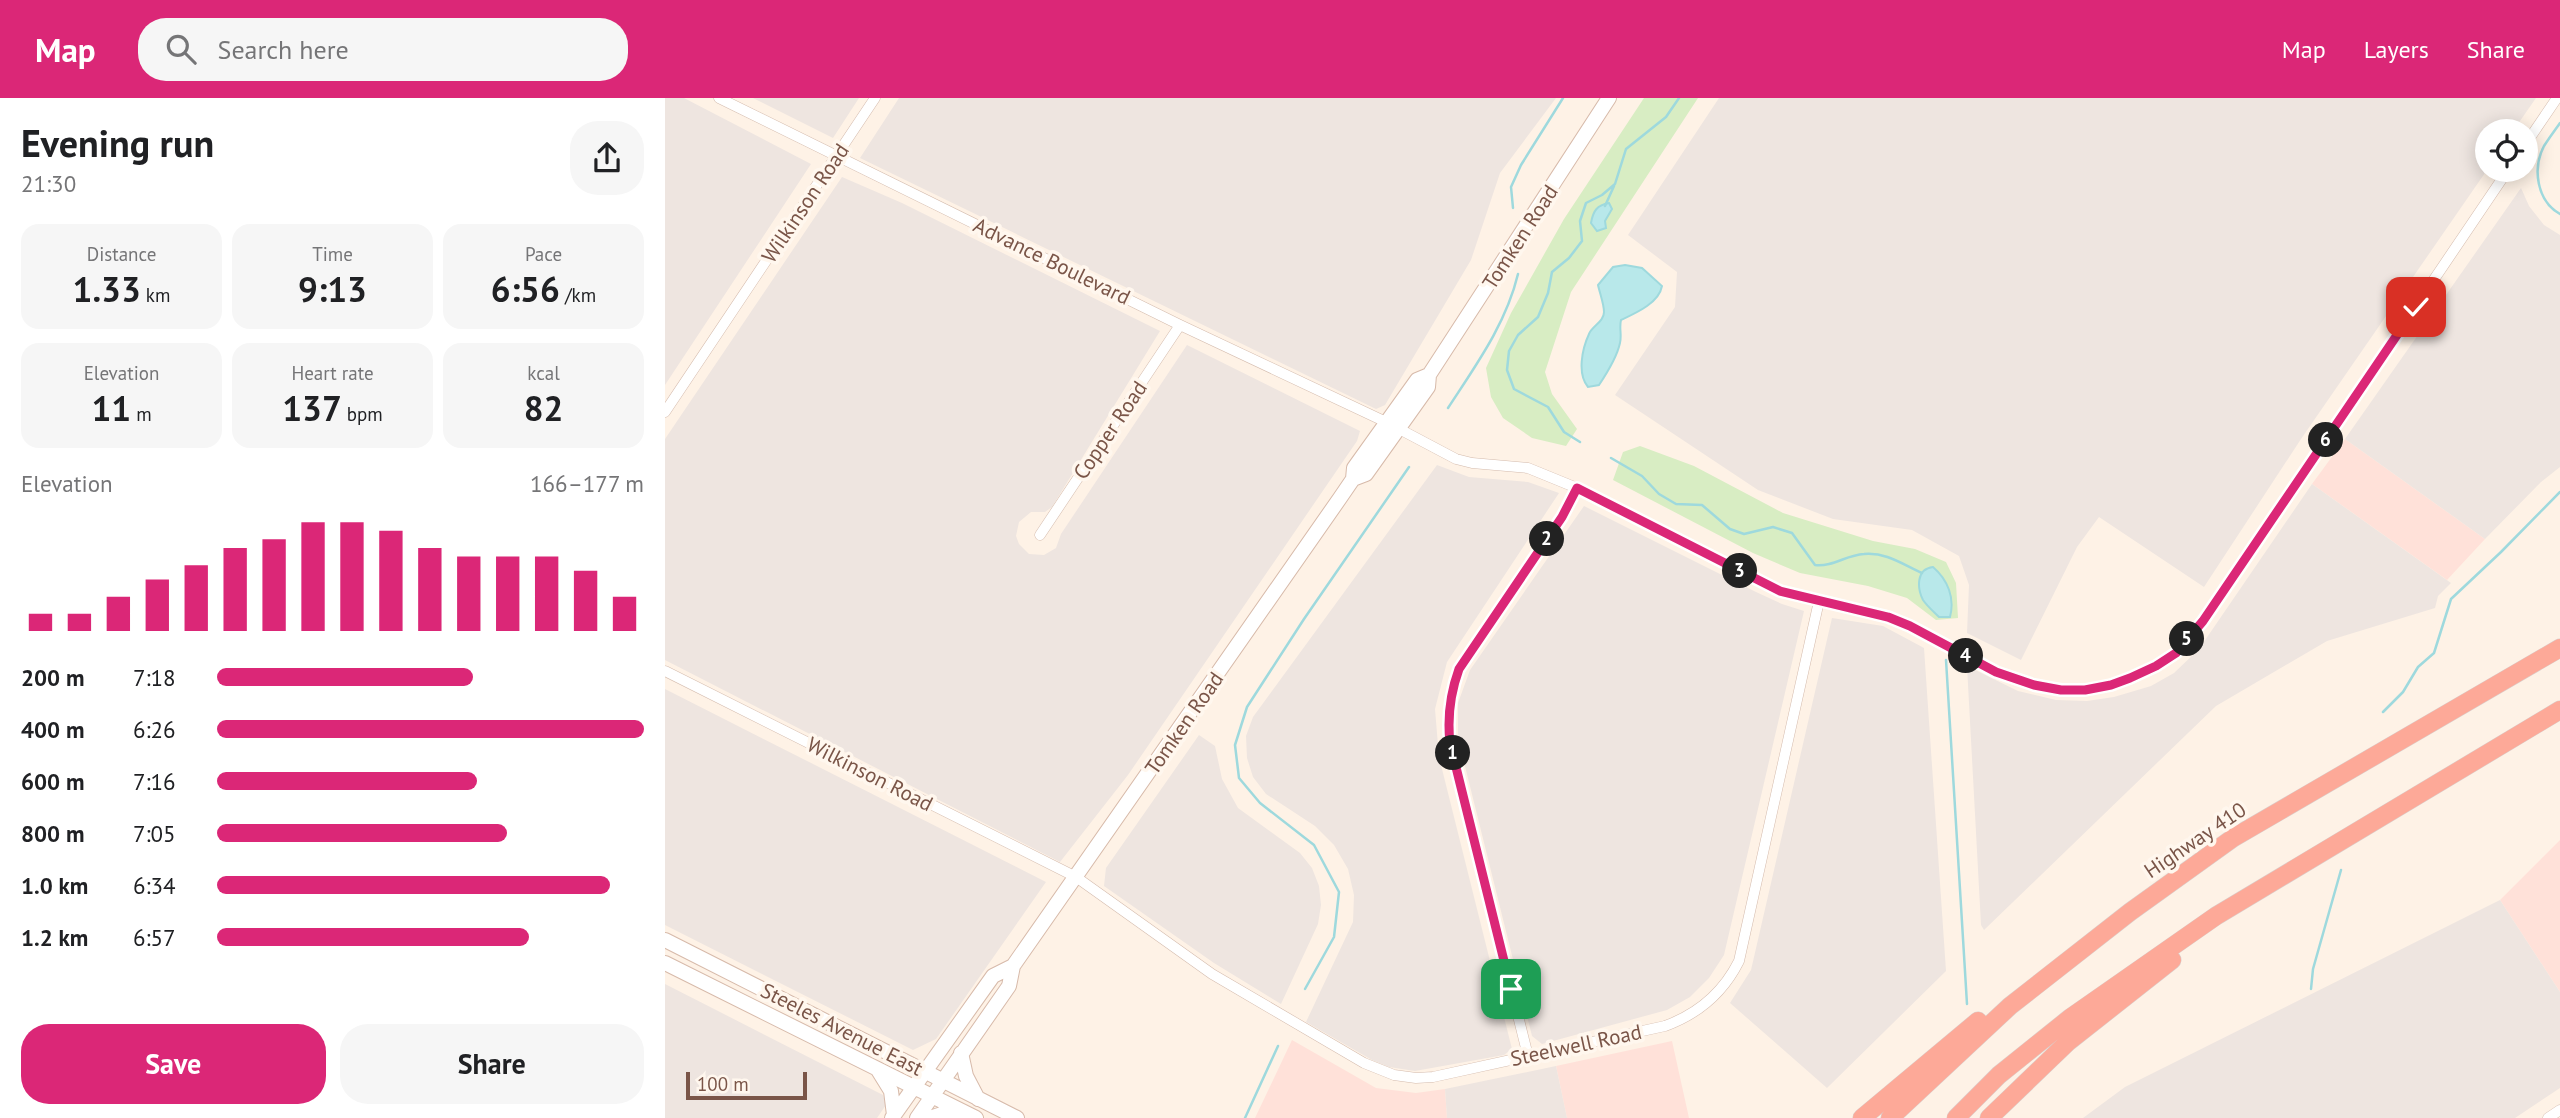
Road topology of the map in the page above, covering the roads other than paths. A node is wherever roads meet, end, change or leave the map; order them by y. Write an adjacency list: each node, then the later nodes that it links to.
1 (719, 98): 6 (street, Advance Boulevard)
2 (875, 98): 6 (street, Wilkinson Road)
3 (1609, 98): 10 (main road, Tomken Road)
4 (2557, 98): 5 (street)
5 (2538, 126)
6 (838, 155): 8 (street, Advance Boulevard); 9 (street, Wilkinson Road)
7 (2500, 182): 13 (street, Advance Boulevard)
8 (1180, 325): 10 (street, Advance Boulevard); 12 (street, Copper Road)
9 (665, 412)
10 (1392, 425): 11 (street, Advance Boulevard); 19 (main road, Tomken Road)
11 (1577, 488): 13 (street, Advance Boulevard); 26 (street)
12 (1040, 535)
13 (1819, 601): 26 (street, Steelwell Road)
14 (2560, 635): 17 (highway)
15 (2560, 648): 17 (highway, Highway 410)
16 (665, 671): 19 (street, Wilkinson Road)
17 (2481, 693): 24 (highway, Highway 410)
18 (2560, 710): 20 (highway)
19 (1076, 877): 23 (main road, Tomken Road); 26 (street, Steelwell Road)
20 (2215, 916): 41 (highway); 42 (highway)
21 (665, 940): 28 (main road, Steeles Avenue East)
22 (665, 963): 27 (main road, Steeles Avenue East)
23 (1013, 966): 25 (main road, Tomken Road); 28 (main road, Tomken Road)
24 (2010, 1006): 39 (highway); 40 (highway, Highway 410)
25 (961, 1053): 29 (main road, Tomken Road); 32 (main road)
26 (1528, 1056)
27 (878, 1070): 30 (main road, Steeles Avenue East); 34 (main road)
28 (924, 1070): 29 (main road, Steeles Avenue East); 30 (main road, Tomken Road)
29 (943, 1080): 31 (main road, Tomken Road); 32 (main road, Steeles Avenue East)
30 (913, 1086): 31 (main road, Steeles Avenue East); 34 (main road, Tomken Road)
31 (931, 1096): 35 (main road, Steeles Avenue East); 36 (main road, Tomken Road)
32 (978, 1098): 38 (main road, Steeles Avenue East)
33 (2560, 1110): 43 (street)
34 (893, 1117)
35 (973, 1117): 37 (main road)
36 (917, 1118)
37 (930, 1118)
38 (1017, 1118)
39 (1862, 1118)
40 (1890, 1118)
41 (1956, 1118)
42 (1989, 1118)
43 (2548, 1118)

